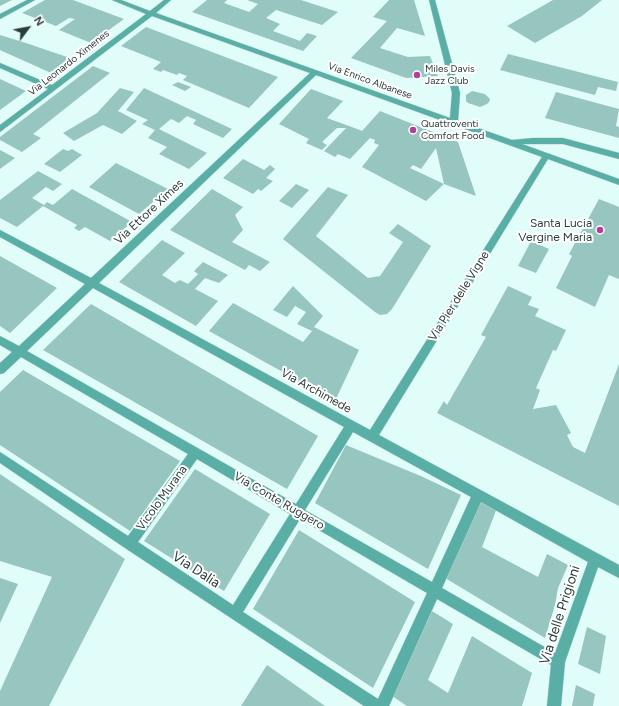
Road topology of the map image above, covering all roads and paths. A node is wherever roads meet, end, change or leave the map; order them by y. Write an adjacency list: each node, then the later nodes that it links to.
1 (32, 0): 6 (street)
2 (115, 0): 5 (street, Via Enrico Albanese)
3 (168, 0): 5 (street, Via Leonardo Ximenes)
4 (432, 0): 10 (street)
5 (150, 13): 8 (street, Via Enrico Albanese); 9 (street, Via Leonardo Ximenes)
6 (0, 17)
7 (0, 65): 9 (street)
8 (315, 72): 10 (street, Via Enrico Albanese); 17 (street, Via Ettore Ximes)
9 (53, 88): 11 (street, Via Leonardo Ximenes)
10 (454, 122): 12 (street, Via Enrico Albanese)
11 (0, 129)
12 (510, 143): 13 (street, Via Enrico Albanese); 14 (street)
13 (547, 156): 15 (street, Via Enrico Albanese); 22 (street, Via Pier delle Vigne)
14 (619, 156)
15 (619, 182)
16 (0, 233): 17 (street, Via Archimede)
17 (92, 283): 19 (street, Via Ettore Ximes); 21 (street, Via Archimede)
18 (0, 340): 19 (street, Via Conte Ruggero)
19 (20, 351): 20 (street, Via Ettore Ximes); 23 (street, Via Conte Ruggero)
20 (0, 370)
21 (351, 425): 22 (street, Via Archimede); 26 (street)
22 (372, 436): 25 (street, Via Archimede)
23 (195, 453): 26 (street, Via Conte Ruggero); 27 (street, Vicolo Murana)
24 (0, 457): 27 (street, Via Dalia)
25 (478, 494): 28 (street, Via Archimede); 30 (street)
26 (297, 511): 30 (street, Via Conte Ruggero); 31 (street)
27 (129, 544): 31 (street, Via Dalia)
28 (595, 559): 29 (street, Via Archimede); 32 (street, Via delle Prigioni)
29 (619, 572)
30 (434, 590): 32 (street, Via Conte Ruggero); 34 (street)
31 (235, 614): 33 (street, Via Dalia)
32 (558, 662): 35 (street, Via delle Prigioni)
33 (376, 706)
34 (382, 706)
35 (554, 706)

